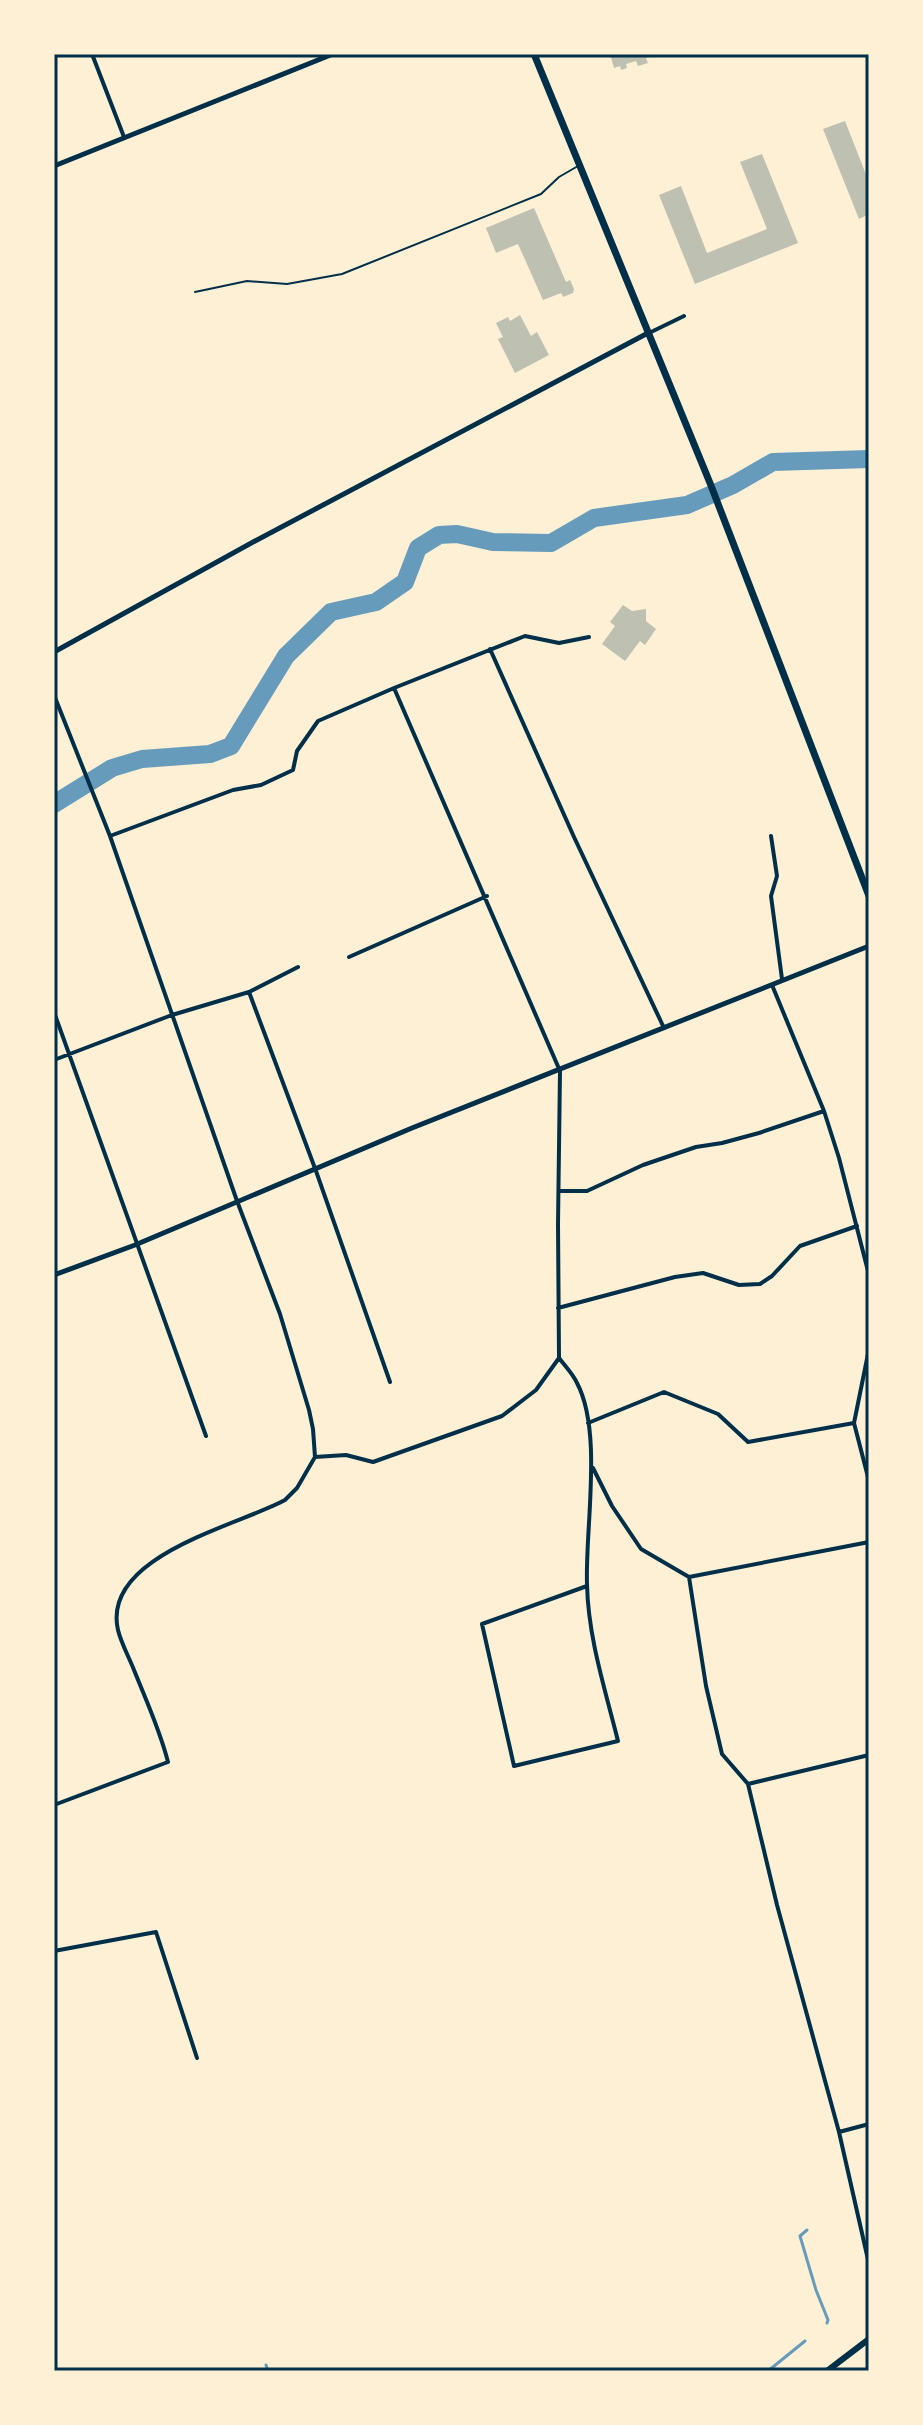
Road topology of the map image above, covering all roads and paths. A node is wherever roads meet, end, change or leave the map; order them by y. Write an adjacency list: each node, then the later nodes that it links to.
1 (92, 54): 4 (street)
2 (333, 54): 4 (street)
3 (534, 54): 5 (main road)
4 (124, 137): 6 (street)
5 (580, 165): 7 (lane); 9 (main road)
6 (54, 166)
7 (195, 292)
8 (684, 316): 9 (street)
9 (649, 333): 12 (street); 18 (main road)
10 (589, 637): 11 (street)
11 (490, 649): 13 (street); 27 (street)
12 (54, 652)
13 (394, 688): 15 (street); 17 (street)
14 (54, 695): 15 (street)
15 (110, 836): 26 (street)
16 (771, 836): 22 (street)
17 (487, 896): 20 (street); 30 (street)
18 (869, 896)
19 (869, 946): 22 (street)
20 (349, 957)
21 (298, 967): 24 (street)
22 (782, 979): 23 (street)
23 (772, 985): 27 (street); 31 (street)
24 (249, 992): 26 (street); 32 (street)
25 (54, 1012): 28 (street)
26 (172, 1015): 28 (street); 34 (street)
27 (664, 1028): 30 (street)
28 (69, 1055): 29 (street); 36 (street)
29 (54, 1060)
30 (560, 1071): 32 (street); 33 (street)
31 (824, 1111): 33 (street); 35 (street)
32 (316, 1171): 34 (street); 42 (street)
33 (559, 1191): 39 (street)
34 (237, 1201): 36 (street); 46 (street)
35 (857, 1226): 38 (street); 39 (street)
36 (135, 1245): 37 (street); 45 (street)
37 (54, 1275)
38 (869, 1275)
39 (558, 1308): 41 (street)
40 (869, 1349): 44 (street)
41 (559, 1358): 43 (street); 46 (street)
42 (390, 1382)
43 (588, 1423): 44 (street); 47 (street)
44 (854, 1423): 48 (street)
45 (206, 1436)
46 (315, 1457): 54 (street)
47 (591, 1465): 50 (street); 51 (street)
48 (869, 1481)
49 (869, 1542): 50 (street)
50 (689, 1577): 53 (street)
51 (587, 1586): 51 (street)
52 (869, 1755): 53 (street)
53 (748, 1784): 58 (street)
54 (54, 1805)
55 (54, 1951): 56 (street)
56 (197, 2058)
57 (869, 2124): 58 (street)
58 (839, 2132): 59 (street)
59 (869, 2264)
60 (869, 2339): 61 (main road)
61 (827, 2371)

